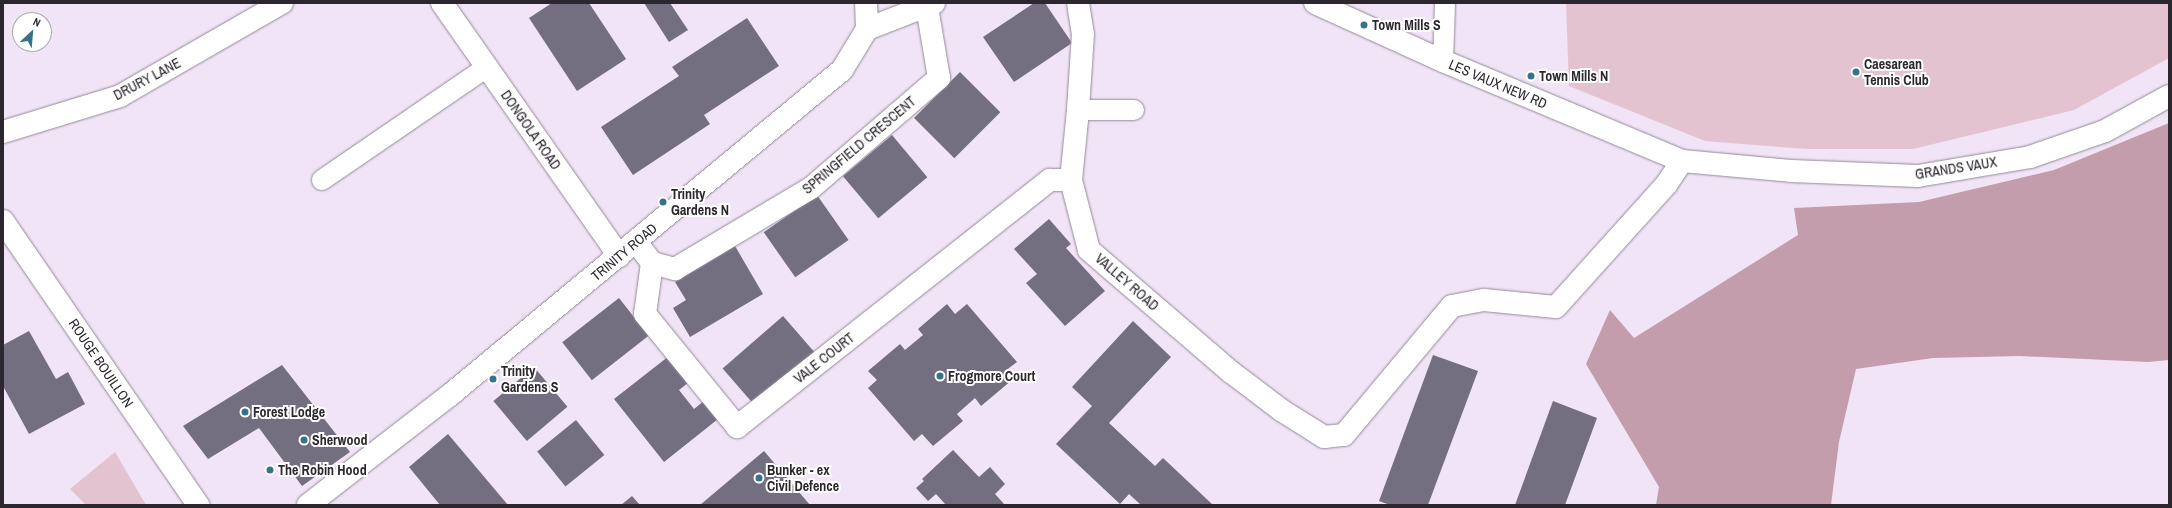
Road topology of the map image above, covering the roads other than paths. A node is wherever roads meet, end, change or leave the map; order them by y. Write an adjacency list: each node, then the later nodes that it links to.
1 (282, 3): 14 (street, DRURY LANE)
2 (442, 3): 10 (street, DONGOLA ROAD)
3 (866, 3): 8 (street)
4 (1078, 3): 12 (street, VALLEY ROAD)
5 (1315, 3): 9 (street, LES VAUX NEW RD)
6 (1445, 3): 9 (lane)
7 (930, 5): 8 (street); 21 (street, SPRINGFIELD CRESCENT)
8 (867, 29): 19 (street, TRINITY ROAD)
9 (1443, 61): 15 (street, LES VAUX NEW RD)
10 (487, 67): 16 (lane); 20 (street, DONGOLA ROAD)
11 (2169, 96): 15 (street, GRANDS VAUX)
12 (1078, 110): 13 (lane); 17 (street, VALLEY ROAD)
13 (1134, 110)
14 (3, 132)
15 (1682, 162): 17 (street, VALLEY ROAD)
16 (322, 180)
17 (1071, 180): 21 (street, VALE COURT)
18 (3, 221): 22 (street, ROUGE BOUILLON)
19 (636, 242): 20 (street, TRINITY ROAD); 21 (street)
20 (619, 256): 23 (street, TRINITY ROAD)
21 (652, 263)
22 (198, 505)
23 (308, 505)

